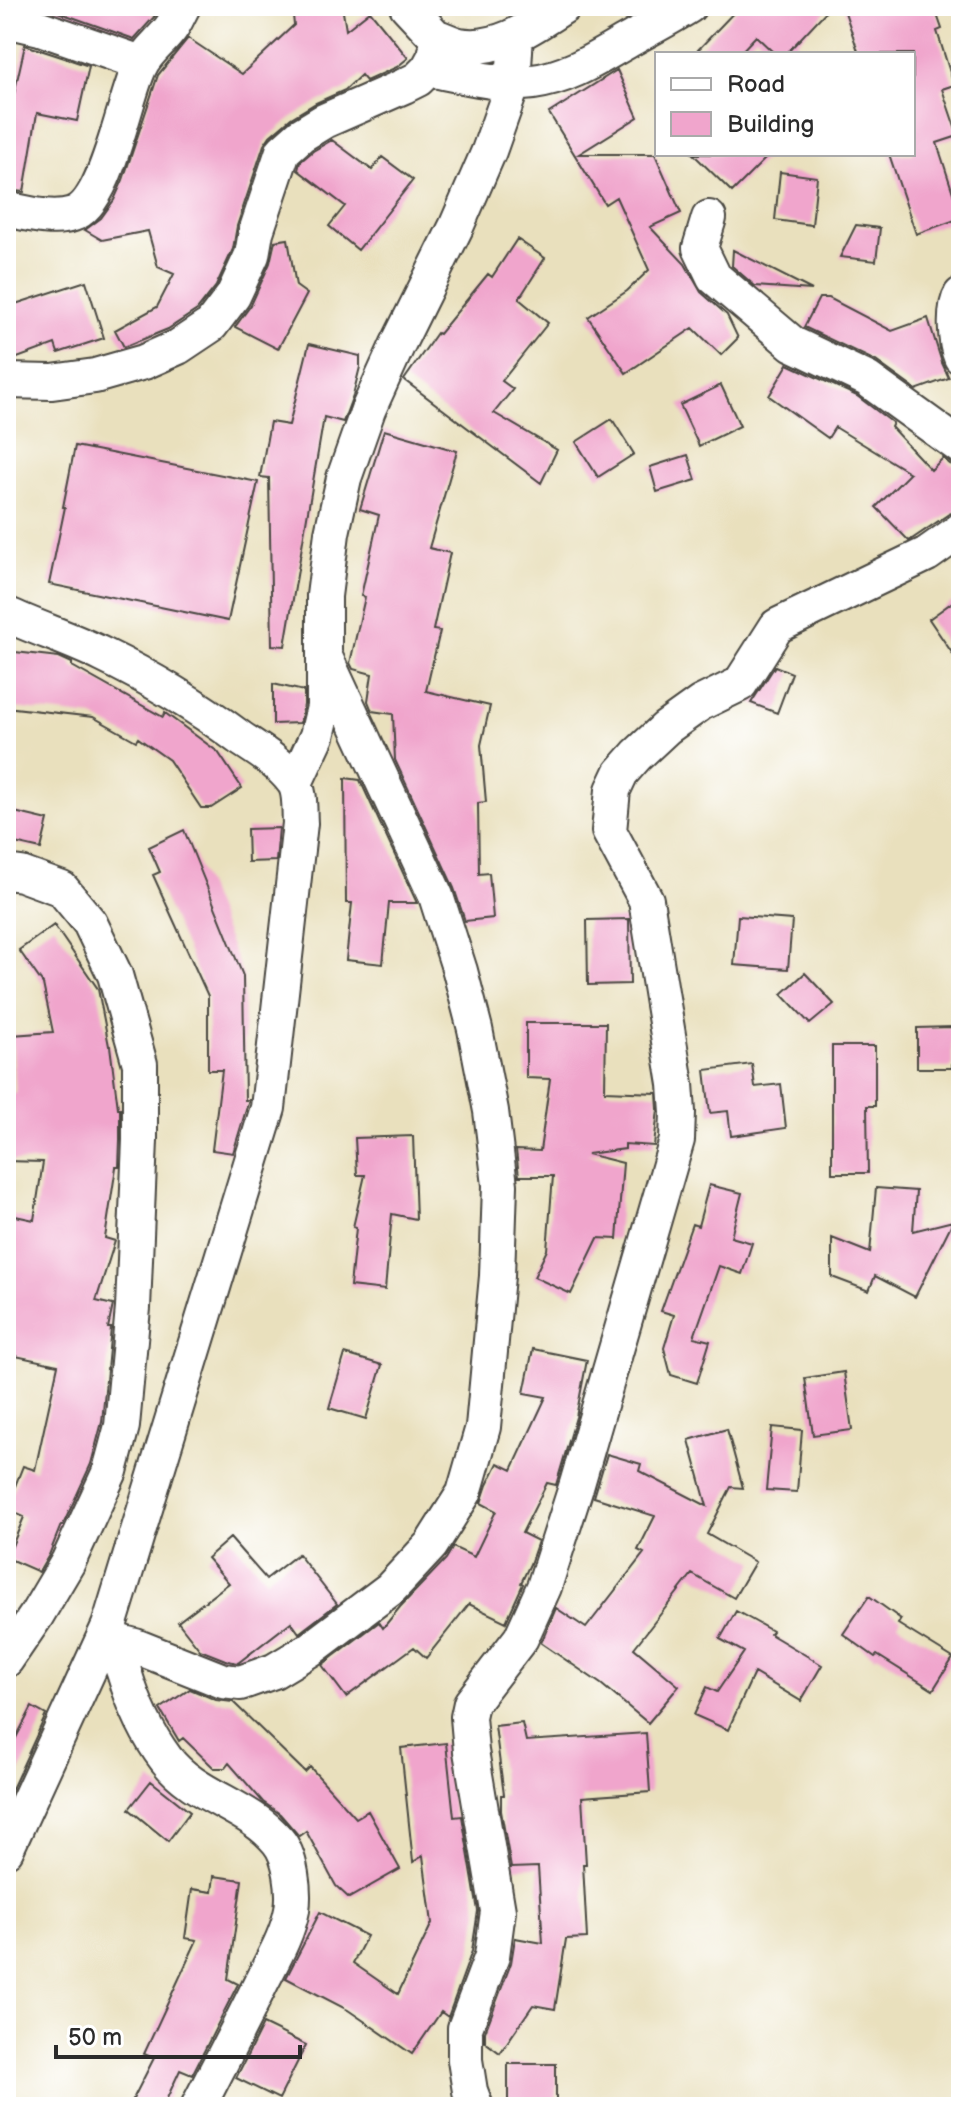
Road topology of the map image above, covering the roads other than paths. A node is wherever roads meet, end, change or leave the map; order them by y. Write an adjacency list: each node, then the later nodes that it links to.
1 (183, 6): 8 (street)
2 (407, 6): 7 (street)
3 (564, 6): 6 (street)
4 (689, 6): 10 (street)
5 (6, 20): 8 (street)
6 (516, 35): 7 (street); 10 (street)
7 (435, 36): 9 (street)
8 (141, 63): 11 (street)
9 (428, 69): 10 (street); 15 (street)
10 (513, 83): 19 (street)
11 (6, 209)
12 (709, 218): 16 (street)
13 (961, 295): 14 (street)
14 (961, 357)
15 (6, 381)
16 (961, 447)
17 (961, 530): 26 (street)
18 (6, 614): 20 (street)
19 (325, 657): 20 (street); 22 (street)
20 (295, 783): 22 (street)
21 (6, 872): 23 (street)
22 (112, 1634): 24 (street); 25 (street)
23 (6, 1660)
24 (6, 1850)
25 (198, 2107)
26 (476, 2107)

